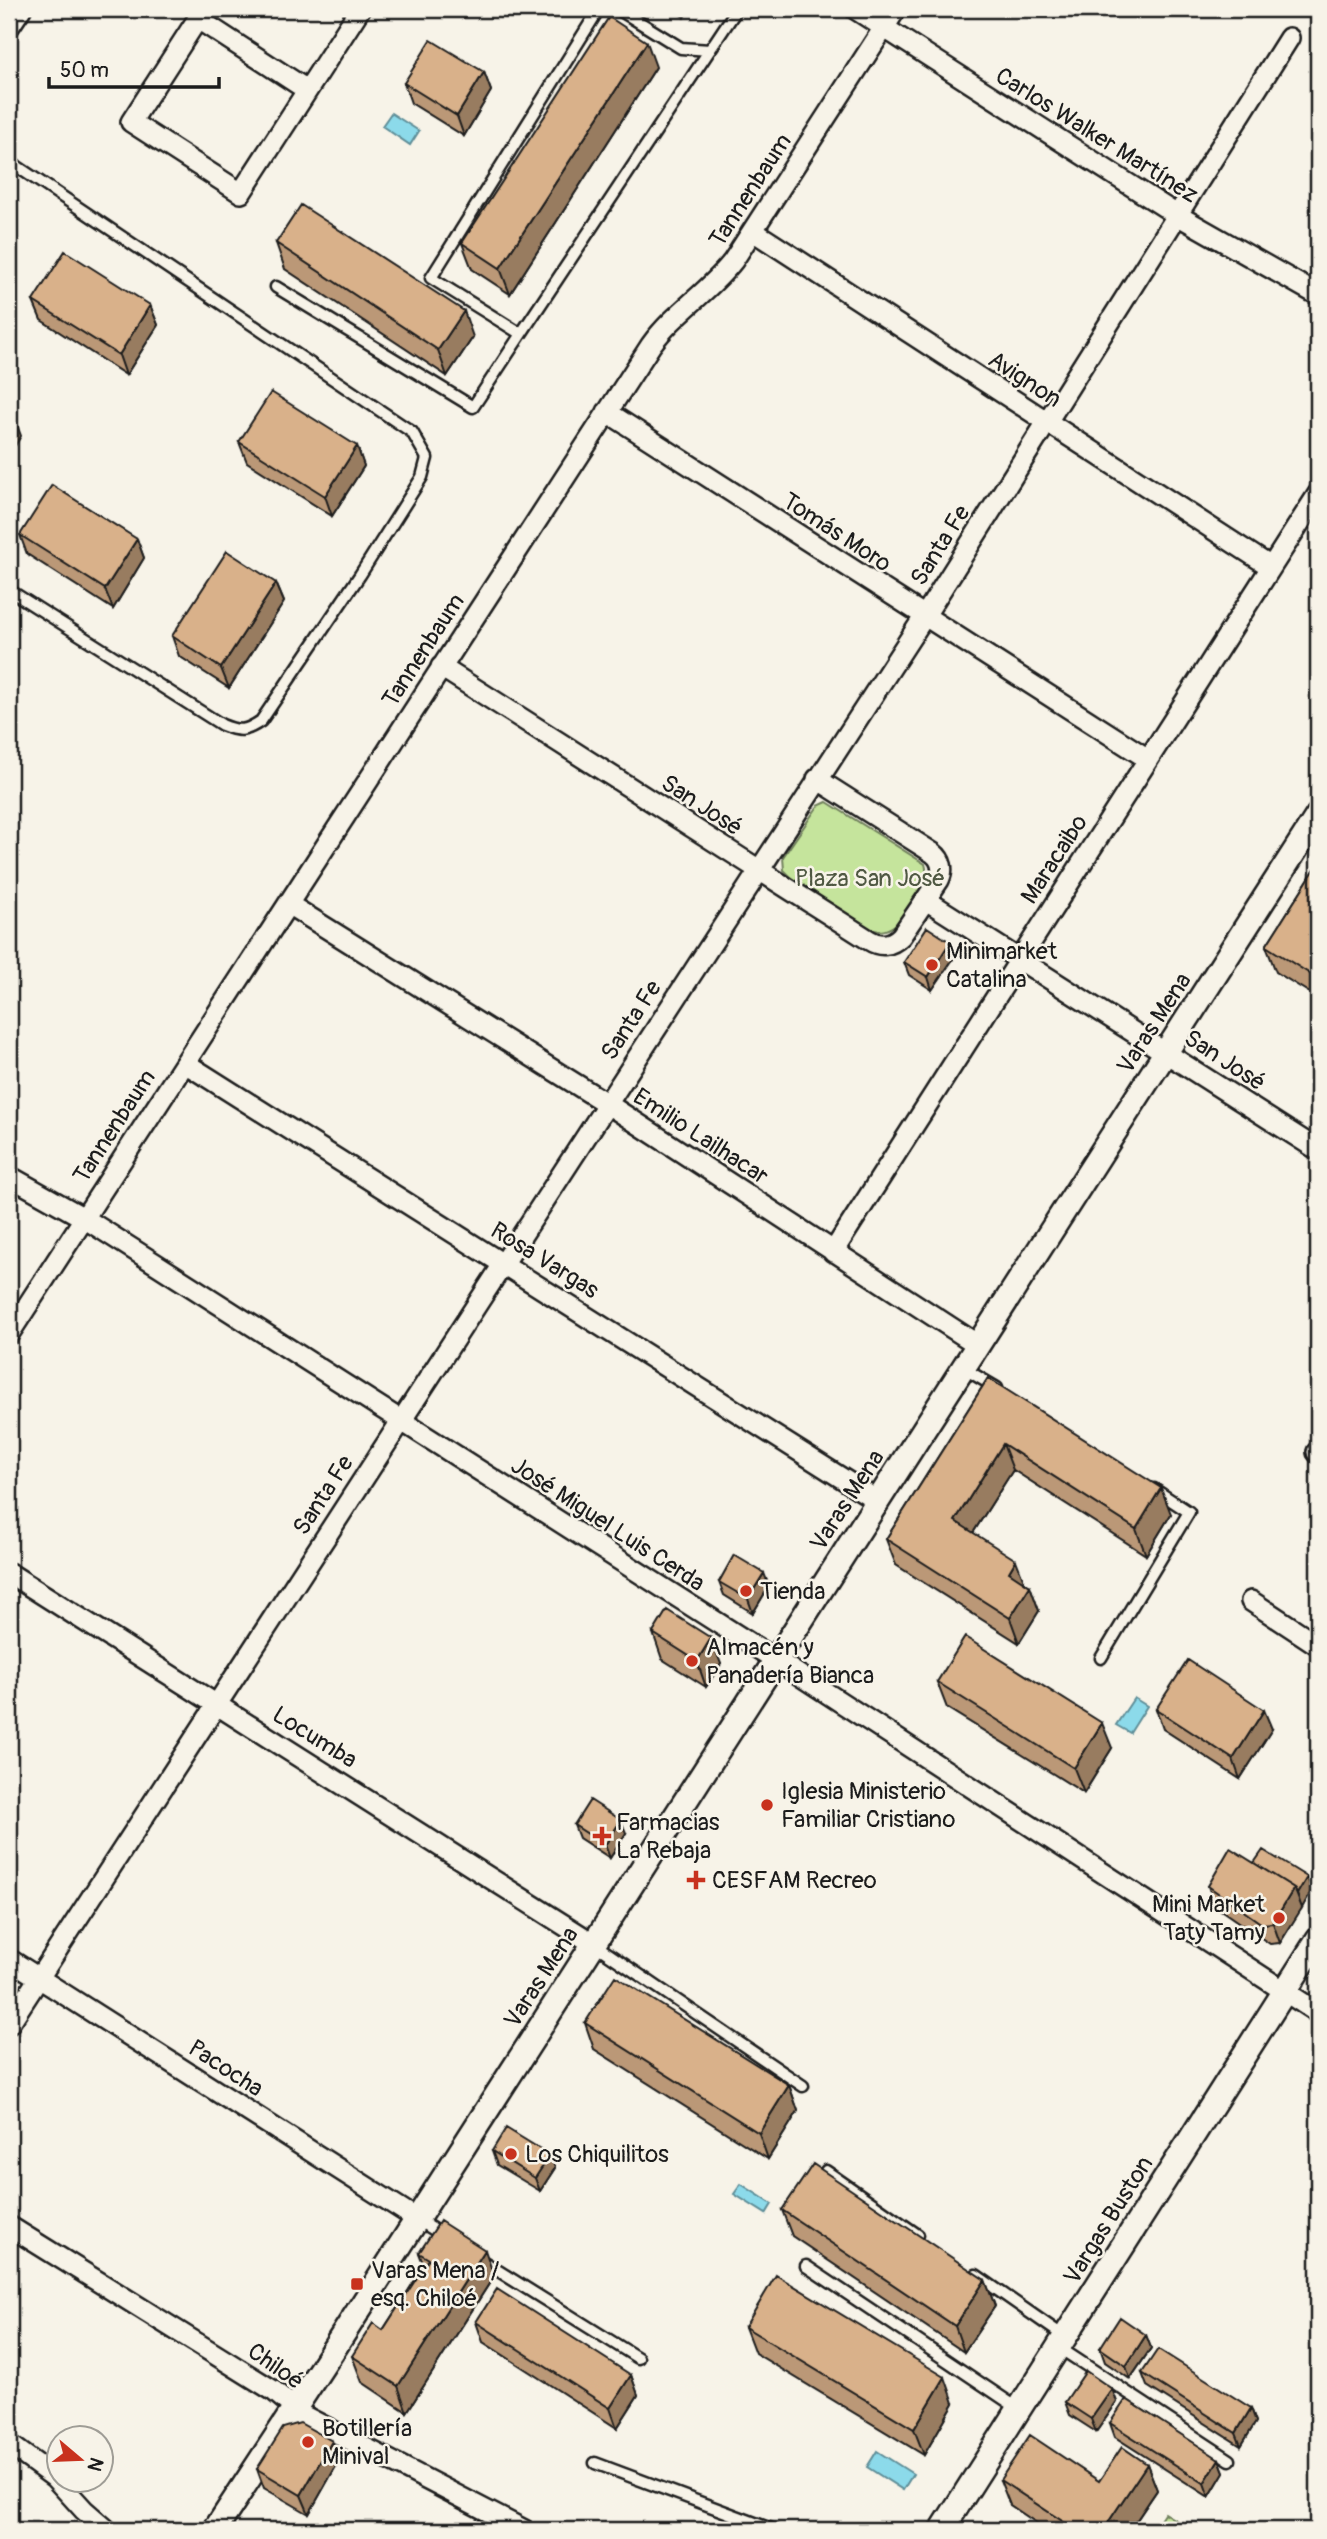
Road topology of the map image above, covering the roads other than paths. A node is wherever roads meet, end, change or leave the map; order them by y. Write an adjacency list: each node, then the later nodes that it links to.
1 (21, 9): 9 (street)
2 (358, 9): 13 (street)
3 (599, 9): 19 (lane)
4 (618, 9): 12 (lane)
5 (737, 9): 12 (lane)
6 (855, 9): 10 (street, Carlos Walker Martínez)
7 (897, 9): 10 (street, Tannenbaum)
8 (201, 14): 13 (street); 13 (street)
9 (9, 27)
10 (884, 28): 15 (street, Carlos Walker Martínez); 16 (street, Tannenbaum)
11 (1289, 38): 15 (street, Santa Fe)
12 (710, 50): 19 (lane)
13 (307, 90)
14 (9, 162): 24 (lane)
15 (1177, 215): 18 (street, Carlos Walker Martínez); 21 (street, Santa Fe)
16 (753, 231): 20 (street, Tannenbaum); 21 (street, Avignon)
17 (276, 287): 19 (lane)
18 (1318, 295)
19 (521, 334)
20 (607, 412): 25 (street, Tomás Moro); 26 (street, Tannenbaum)
21 (1047, 422): 23 (street, Avignon); 25 (street, Santa Fe)
22 (1318, 494): 23 (street, Maracaibo)
23 (1271, 567): 27 (street, Maracaibo)
24 (9, 590)
25 (924, 617): 27 (street, Tomás Moro); 28 (street, Santa Fe)
26 (441, 667): 30 (street, San José); 32 (street, Tannenbaum)
27 (1148, 759): 33 (street, Maracaibo)
28 (817, 779): 30 (street, Santa Fe); 31 (street, San José)
29 (1316, 824): 34 (street, Varas Mena)
30 (758, 870): 31 (street, San José); 36 (street, Santa Fe)
31 (926, 900): 33 (street, San José)
32 (288, 904): 35 (street, Tannenbaum); 36 (street, Emilio Lailhacar)
33 (1020, 959): 34 (street, San José); 40 (street, Maracaibo)
34 (1166, 1052): 37 (street, San José); 43 (street, Varas Mena)
35 (185, 1063): 39 (street, Tannenbaum); 41 (street, Rosa Vargas)
36 (606, 1103): 40 (street, Emilio Lailhacar); 41 (street, Santa Fe)
37 (1318, 1150)
38 (9, 1176): 39 (street, José Miguel Luis Cerda)
39 (84, 1218): 42 (street, Tannenbaum); 46 (street, José Miguel Luis Cerda)
40 (833, 1252): 43 (street, Emilio Lailhacar)
41 (503, 1263): 46 (street, Santa Fe); 48 (street, Rosa Vargas)
42 (9, 1334)
43 (978, 1345): 44 (street, Varas Mena)
44 (963, 1368): 45 (lane); 48 (street, Varas Mena)
45 (1005, 1393)
46 (400, 1420): 53 (street, José Miguel Luis Cerda); 54 (street, Santa Fe)
47 (1143, 1483): 52 (lane)
48 (878, 1501): 53 (street, Varas Mena)
49 (9, 1573): 54 (street, Locumba)
50 (1251, 1601): 51 (street)
51 (1318, 1645)
52 (1101, 1658)
53 (776, 1660): 56 (street, Varas Mena); 59 (street, José Miguel Luis Cerda)
54 (216, 1704): 56 (street, Locumba); 58 (street, Santa Fe)
55 (1318, 1939): 59 (street, Vargas Buston)
56 (594, 1944): 62 (lane); 64 (street, Varas Mena)
57 (9, 1959): 58 (street, Pacocha)
58 (39, 1978): 61 (street, Santa Fe); 64 (street, Pacocha)
59 (1284, 1991): 60 (street, José Miguel Luis Cerda); 71 (street, Vargas Buston)
60 (1318, 2013)
61 (9, 2024)
62 (803, 2086)
63 (826, 2171): 66 (lane)
64 (417, 2219): 67 (lane); 73 (street, Varas Mena)
65 (9, 2226): 73 (street, Chiloé)
66 (928, 2242)
67 (453, 2243)
68 (476, 2257): 72 (lane)
69 (962, 2265): 71 (lane)
70 (806, 2266): 74 (lane)
71 (1062, 2342): 74 (street, Vargas Buston); 76 (lane)
72 (638, 2357)
73 (295, 2408): 79 (street, Varas Mena); 80 (street, Chiloé)
74 (1019, 2409): 82 (street, Vargas Buston)
75 (9, 2444): 78 (street)
76 (1230, 2460)
77 (595, 2463): 81 (lane)
78 (107, 2530)
79 (215, 2530)
80 (524, 2530)
81 (774, 2530)
82 (942, 2530)

